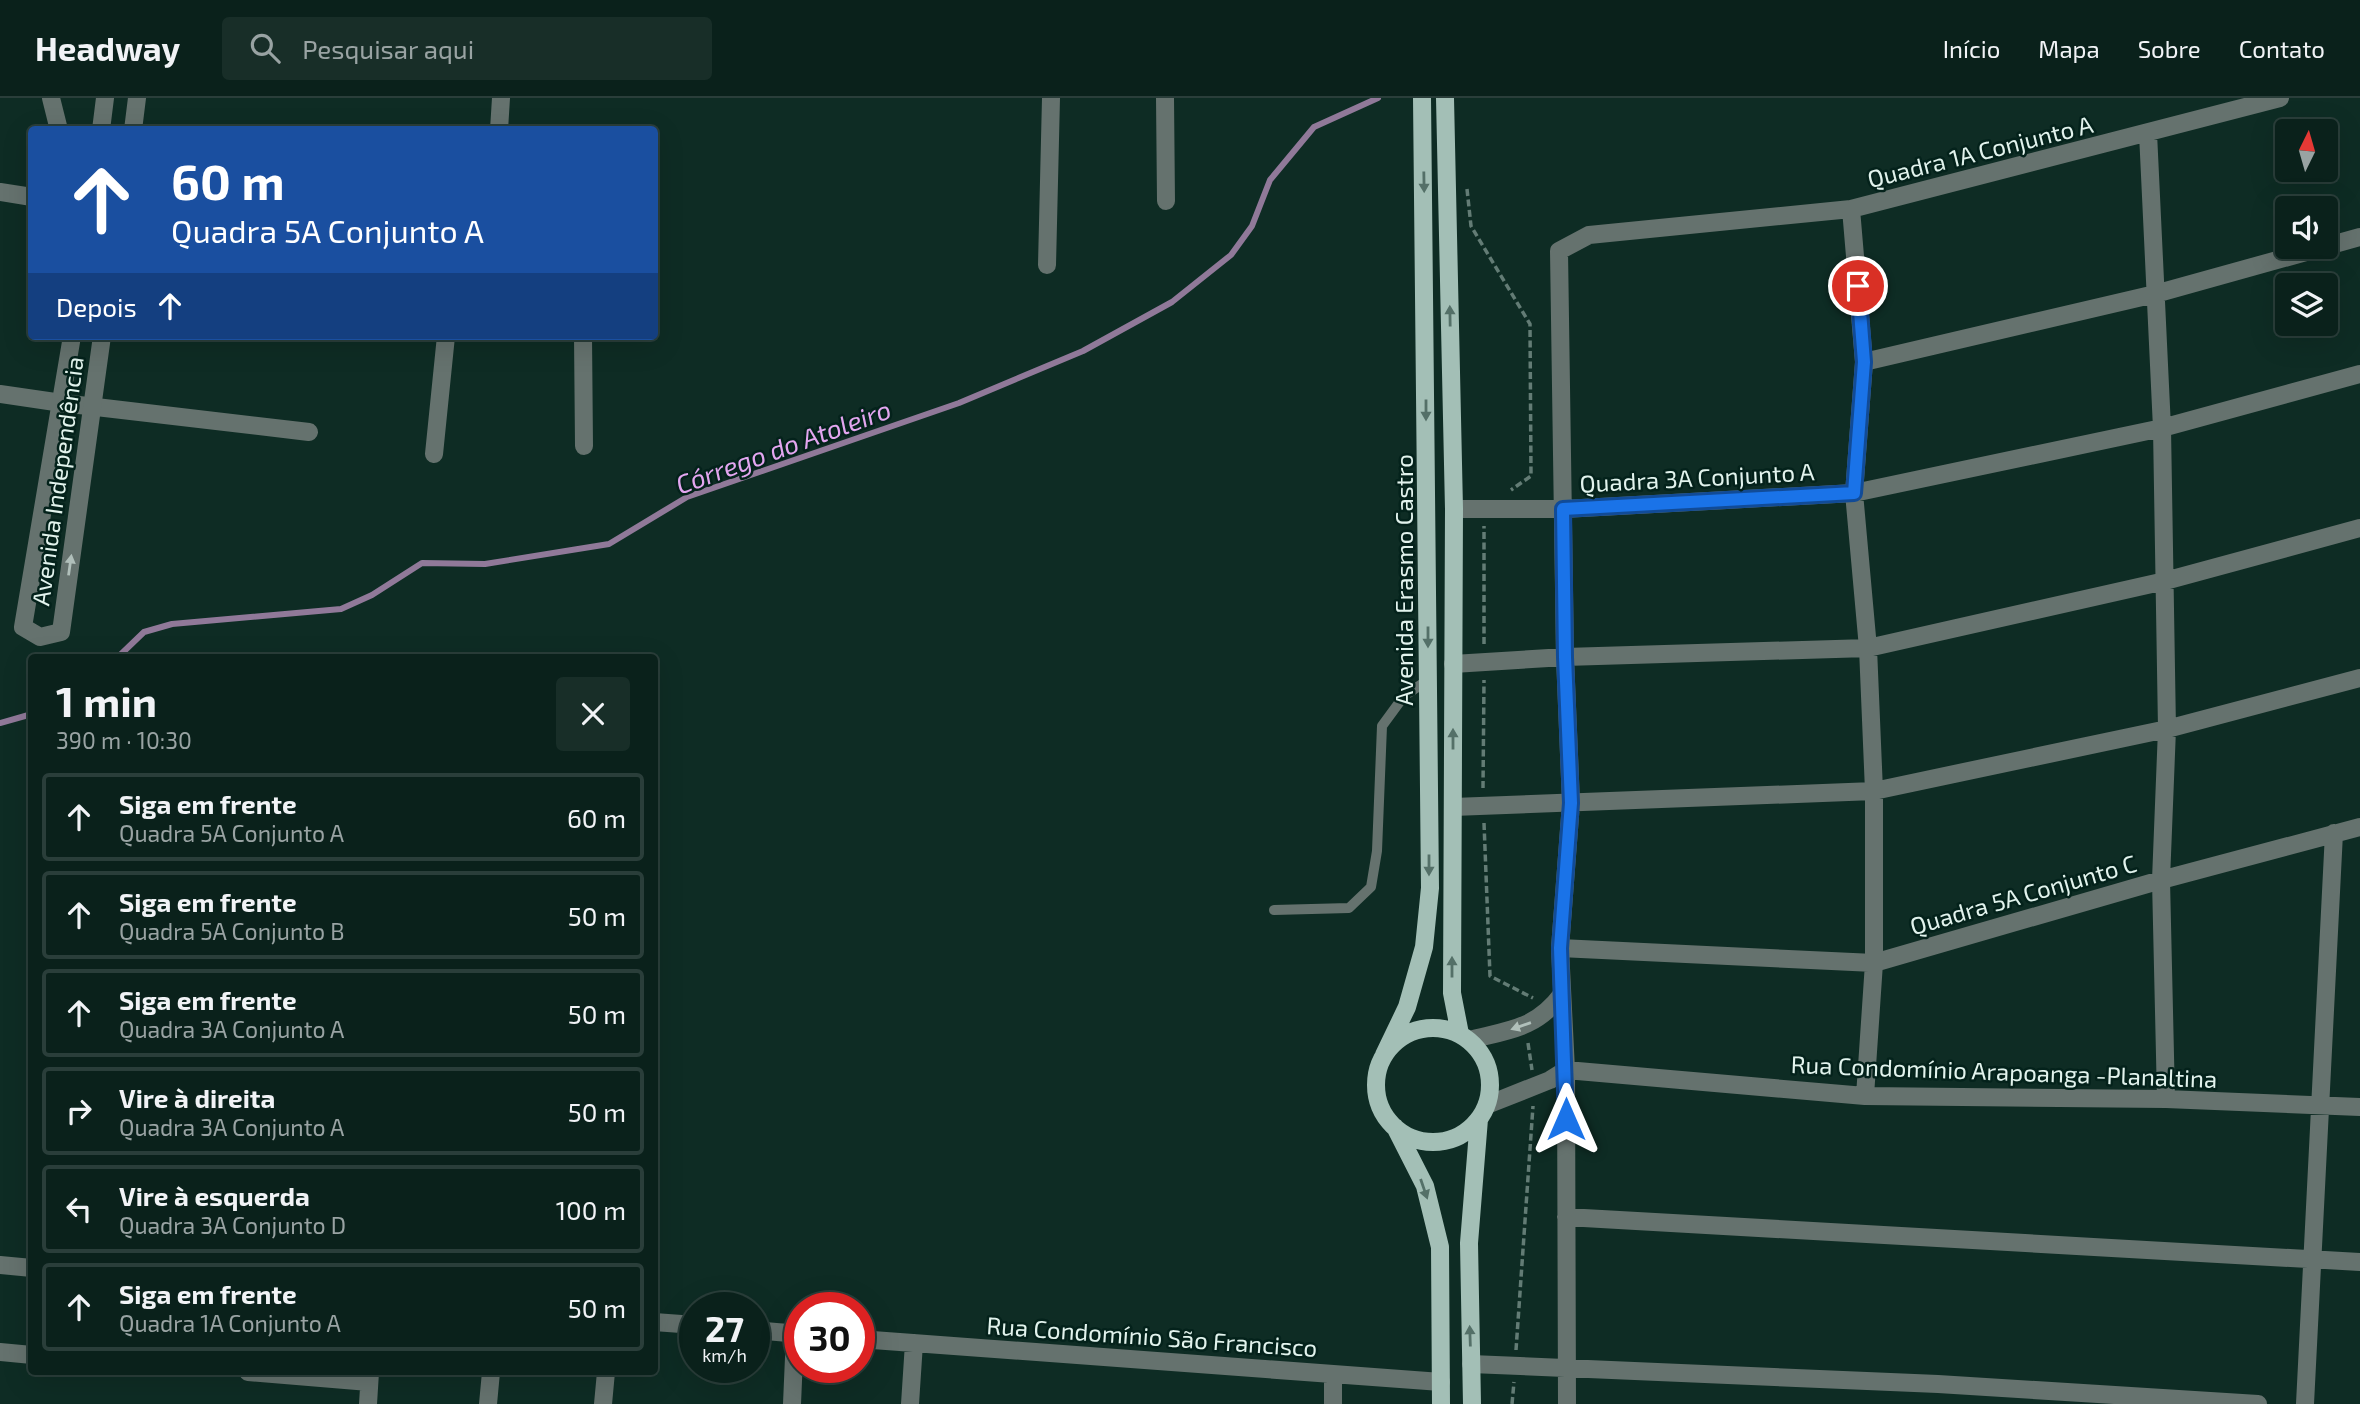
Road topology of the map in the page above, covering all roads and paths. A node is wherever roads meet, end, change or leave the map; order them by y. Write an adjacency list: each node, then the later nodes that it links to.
1 (51, 98): 10 (street)
2 (106, 98): 11 (street)
3 (137, 98): 12 (street)
4 (501, 98): 13 (street)
5 (1051, 98): 21 (street)
6 (1165, 98): 18 (street)
7 (2280, 98): 14 (street, Quadra 1A Conjunto A)
8 (1445, 102): 38 (main road, Avenida Erasmo Castro, one-way to 8)
9 (1422, 106): 47 (main road, Avenida Erasmo Castro, one-way to 47)
10 (58, 126)
11 (102, 126)
12 (134, 126)
13 (499, 126)
14 (2148, 133): 19 (street, Quadra 1A Conjunto A); 22 (street, Quadra 5A Conjunto C)
15 (1467, 188): 37 (path)
16 (0, 192): 17 (street)
17 (28, 196)
18 (1166, 201)
19 (1851, 209): 27 (street, Quadra 1A Conjunto A); 39 (street)
20 (2360, 237): 22 (street)
21 (1047, 265)
22 (2155, 294): 27 (street); 32 (street, Quadra 5A Conjunto C)
23 (71, 340): 30 (street, Avenida Independência)
24 (101, 340): 31 (street, Avenida Independência)
25 (446, 340): 35 (street)
26 (583, 340): 34 (street)
27 (1864, 362): 36 (street, Quadra 1A Conjunto A)
28 (2360, 374): 32 (street, Quadra 3A Conjunto A)
29 (0, 394): 30 (street)
30 (62, 404): 31 (street); 31 (street, Avenida Independência, one-way to 31)
31 (91, 405): 33 (street)
32 (2162, 428): 36 (street, Quadra 3A Conjunto A); 41 (street, Quadra 5A Conjunto C)
33 (309, 432)
34 (584, 446)
35 (434, 454)
36 (1854, 493): 39 (street, Quadra 3A Conjunto A); 42 (street, Quadra 1A Conjunto A)
37 (1484, 508): 38 (street); 39 (street); 44 (path)
38 (1454, 509): 45 (main road, Avenida Erasmo Castro)
39 (1563, 509): 43 (street, Quadra 3A Conjunto A)
40 (2360, 528): 41 (street)
41 (2165, 581): 42 (street); 48 (street, Quadra 5A Conjunto C)
42 (1868, 648): 43 (street); 49 (street, Quadra 1A Conjunto A)
43 (1565, 657): 44 (street); 50 (street, Quadra 3A Conjunto A)
44 (1484, 661): 45 (street); 51 (path)
45 (1452, 664): 52 (main road, Avenida Erasmo Castro, one-way to 45)
46 (2360, 678): 48 (street)
47 (1428, 680): 56 (lane); 62 (main road, Avenida Erasmo Castro, one-way to 62)
48 (2167, 729): 49 (street); 55 (street, Quadra 5A Conjunto C)
49 (1874, 792): 50 (street); 58 (street, Quadra 1A Conjunto A)
50 (1571, 803): 51 (street); 57 (street, Quadra 3A Conjunto A)
51 (1483, 806): 52 (street); 60 (path)
52 (1453, 807): 61 (main road, Avenida Erasmo Castro, one-way to 52)
53 (2360, 827): 54 (street)
54 (2334, 833): 55 (street); 67 (street)
55 (2161, 880): 58 (street, Quadra 5A Conjunto C); 66 (street)
56 (1274, 910)
57 (1560, 948): 58 (street, Quadra 5A Conjunto C); 59 (street, Quadra 3A Conjunto A)
58 (1874, 963): 65 (street, Quadra 1A Conjunto A)
59 (1562, 994): 60 (street); 63 (street, Quadra 3A Conjunto A)
60 (1526, 1026): 61 (street, one-way to 61); 64 (path)
61 (1464, 1037): 62 (main road); 69 (main road)
62 (1384, 1055): 70 (main road)
63 (1566, 1070): 64 (street); 65 (street, Rua Condomínio Arapoanga -Planaltina); 71 (street, Quadra 3A Conjunto A)
64 (1534, 1085): 69 (street); 83 (path)
65 (1865, 1096): 66 (street, Rua Condomínio Arapoanga -Planaltina)
66 (2166, 1099): 67 (street, Rua Condomínio Arapoanga -Planaltina)
67 (2320, 1105): 68 (street, Rua Condomínio Arapoanga -Planaltina); 72 (street)
68 (2360, 1107)
69 (1483, 1112): 70 (main road); 82 (main road, one-way to 69)
70 (1395, 1127): 90 (main road, one-way to 90)
71 (1566, 1217): 72 (street); 84 (street, Quadra 3A Conjunto A)
72 (2314, 1260): 73 (street); 103 (street)
73 (2360, 1262)
74 (0, 1265): 75 (street)
75 (28, 1268)
76 (658, 1322): 77 (street)
77 (679, 1324)
78 (875, 1340): 79 (street, Rua Condomínio São Francisco)
79 (914, 1343): 85 (street, Rua Condomínio São Francisco); 96 (street)
80 (0, 1352): 81 (street)
81 (28, 1355)
82 (1471, 1364): 83 (street); 99 (main road)
83 (1515, 1365): 84 (street); 100 (path)
84 (1567, 1369): 101 (street, Quadra 3A Conjunto A); 102 (street)
85 (1333, 1374): 90 (street, Rua Condomínio São Francisco); 97 (street)
86 (321, 1375): 89 (street)
87 (491, 1375): 93 (street)
88 (606, 1375): 94 (street)
89 (370, 1377): 92 (street)
90 (1441, 1382): 98 (main road)
91 (794, 1383): 95 (street)
92 (368, 1404)
93 (488, 1404)
94 (603, 1404)
95 (792, 1404)
96 (911, 1404)
97 (1334, 1404)
98 (1441, 1404)
99 (1472, 1404)
100 (1512, 1404)
101 (1567, 1404)
102 (2259, 1404)
103 (2305, 1404)

